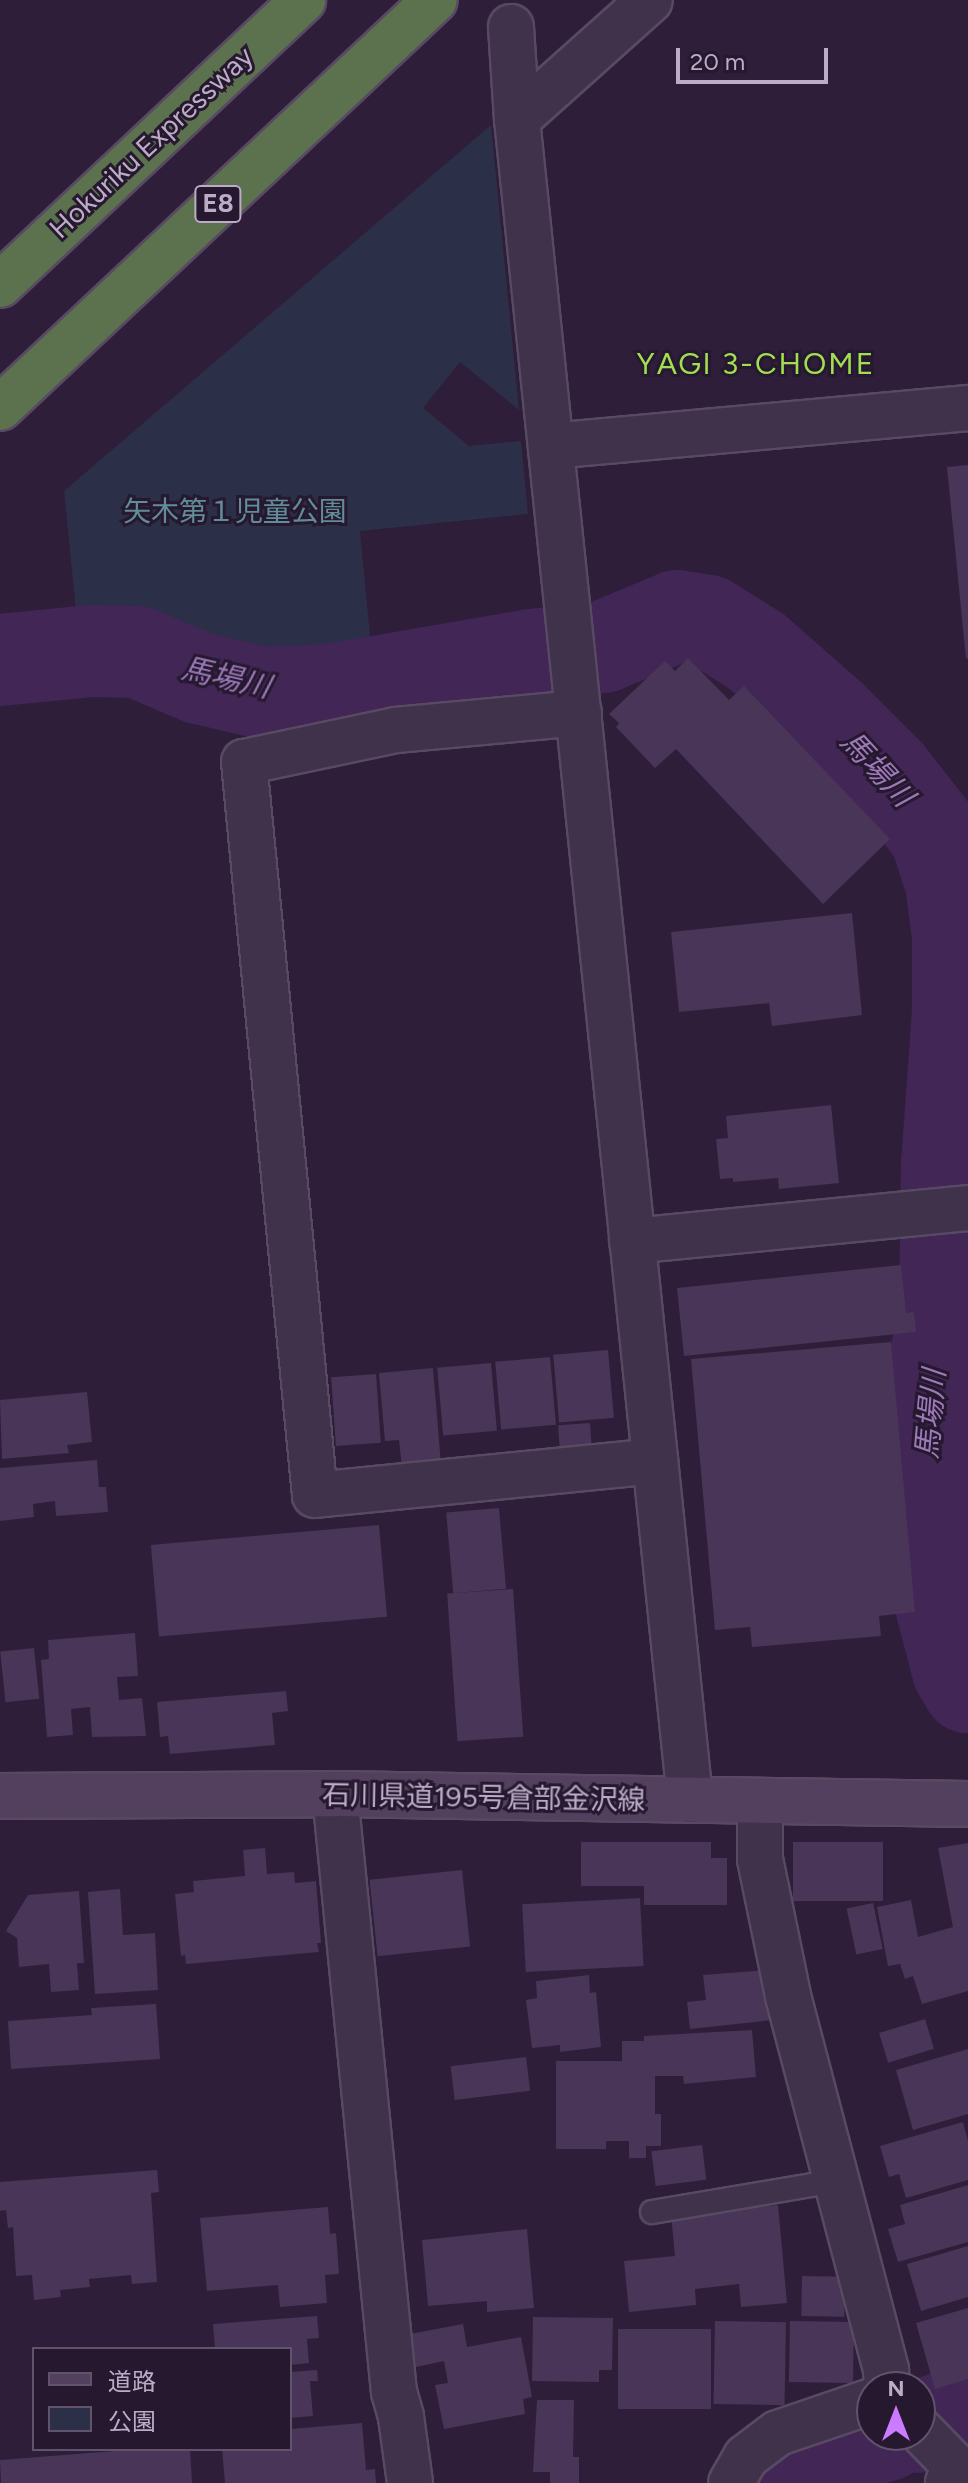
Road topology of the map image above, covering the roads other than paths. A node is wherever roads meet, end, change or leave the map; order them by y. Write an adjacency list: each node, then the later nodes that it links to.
1 (303, 0): 6 (highway, Hokuriku Expressway)
2 (435, 0): 7 (highway, E8)
3 (650, 0): 5 (street)
4 (511, 27): 5 (street)
5 (517, 119): 9 (street)
6 (0, 285)
7 (0, 408)
8 (968, 408): 9 (street)
9 (551, 446): 10 (street)
10 (577, 696): 12 (street); 13 (street)
11 (968, 1208): 12 (street)
12 (632, 1241): 13 (street)
13 (655, 1461): 16 (street)
14 (335, 1794): 15 (main road, 石川県道195号倉部金沢線); 16 (main road, 石川県道195号倉部金沢線); 23 (street)
15 (0, 1796)
16 (690, 1800): 17 (main road, 石川県道195号倉部金沢線)
17 (760, 1801): 18 (main road, 石川県道195号倉部金沢線); 19 (street)
18 (968, 1804)
19 (836, 2181): 20 (lane); 21 (street)
20 (652, 2212)
21 (883, 2371)
22 (856, 2406): 24 (street)
23 (410, 2483)
24 (731, 2483)

